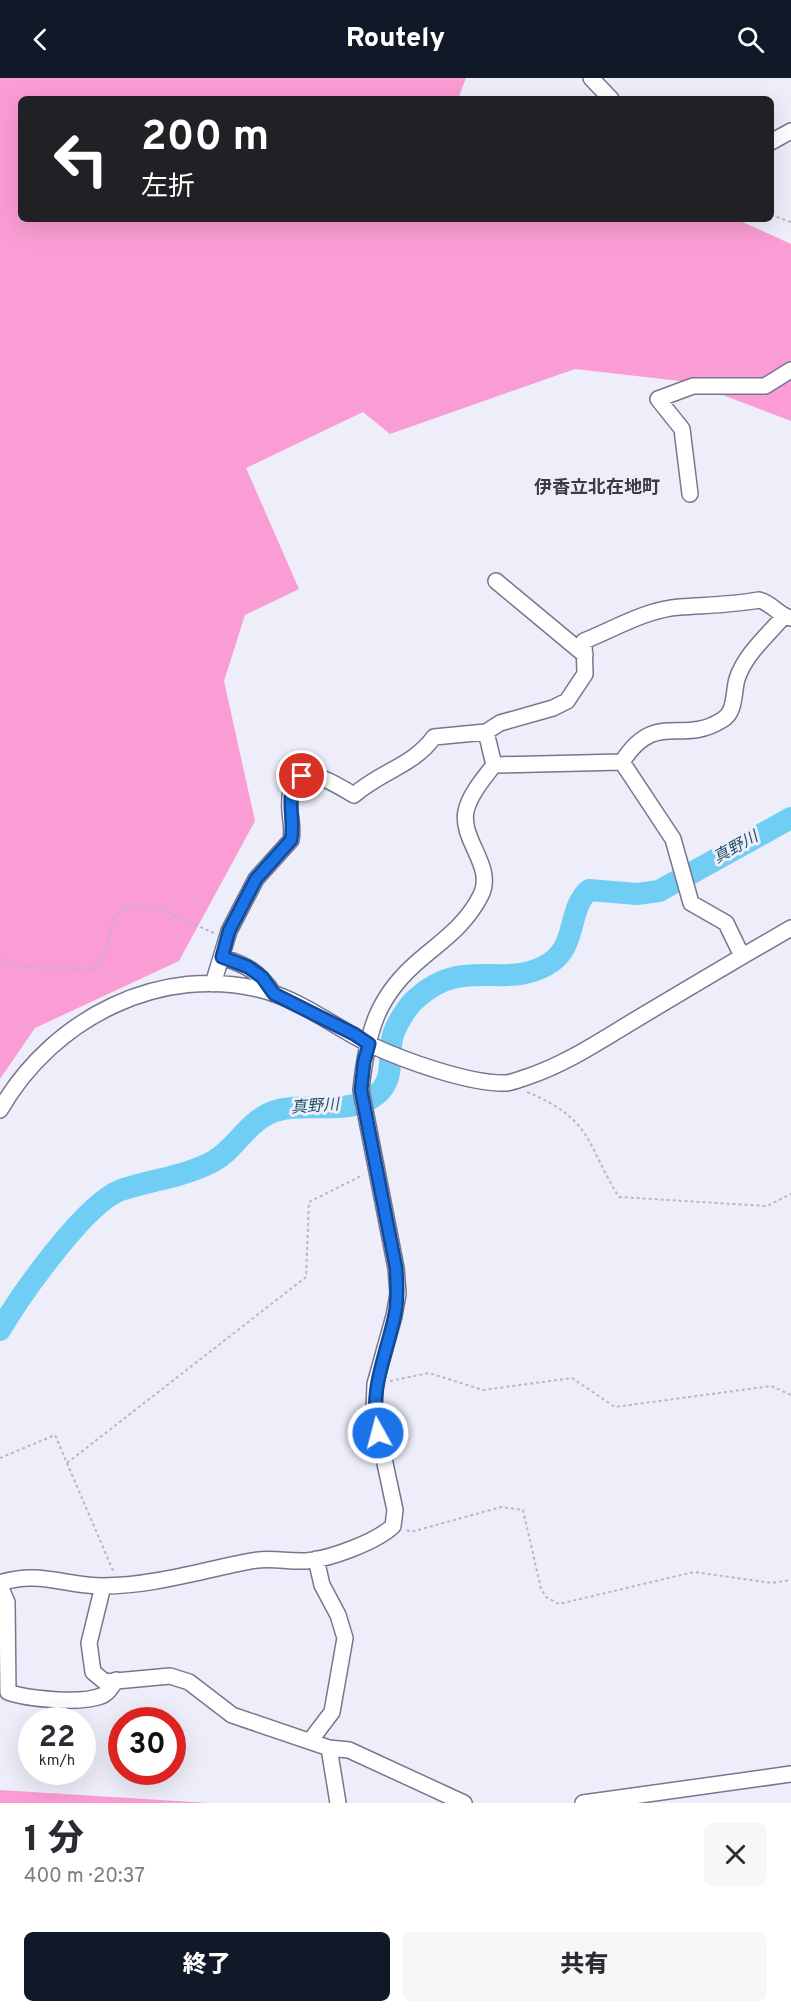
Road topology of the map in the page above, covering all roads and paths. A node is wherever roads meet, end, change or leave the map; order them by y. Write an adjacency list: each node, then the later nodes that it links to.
1 (591, 78): 2 (street)
2 (608, 96)
3 (791, 131): 4 (street)
4 (774, 140)
5 (774, 216): 6 (path)
6 (791, 222)
7 (791, 369): 8 (street)
8 (690, 494)
9 (496, 580): 11 (street)
10 (787, 617): 11 (street); 13 (street)
11 (585, 654): 12 (street)
12 (486, 732): 14 (street); 16 (street)
13 (622, 762): 14 (street); 17 (street)
14 (494, 765): 22 (street)
15 (791, 928): 17 (street)
16 (228, 938): 18 (street); 19 (path)
17 (742, 956): 23 (street)
18 (222, 957): 20 (street); 21 (street)
19 (0, 959)
20 (213, 984): 21 (street); 24 (street)
21 (274, 994): 22 (street)
22 (369, 1044): 23 (street); 25 (street)
23 (506, 1083): 26 (path)
24 (0, 1110)
25 (376, 1169): 27 (street); 30 (path)
26 (791, 1194)
27 (375, 1384): 28 (path); 31 (street)
28 (791, 1395)
29 (0, 1458): 30 (path)
30 (67, 1463): 35 (path)
31 (393, 1526): 32 (street); 33 (path)
32 (316, 1560): 35 (street); 38 (street)
33 (791, 1580)
34 (0, 1584): 36 (street); 37 (street)
35 (119, 1584): 36 (street)
36 (103, 1586): 37 (street)
37 (116, 1680): 38 (street)
38 (310, 1740): 39 (street)
39 (329, 1748): 41 (street); 42 (street)
40 (791, 1774): 43 (street)
41 (338, 1803)
42 (464, 1803)
43 (583, 1803)

